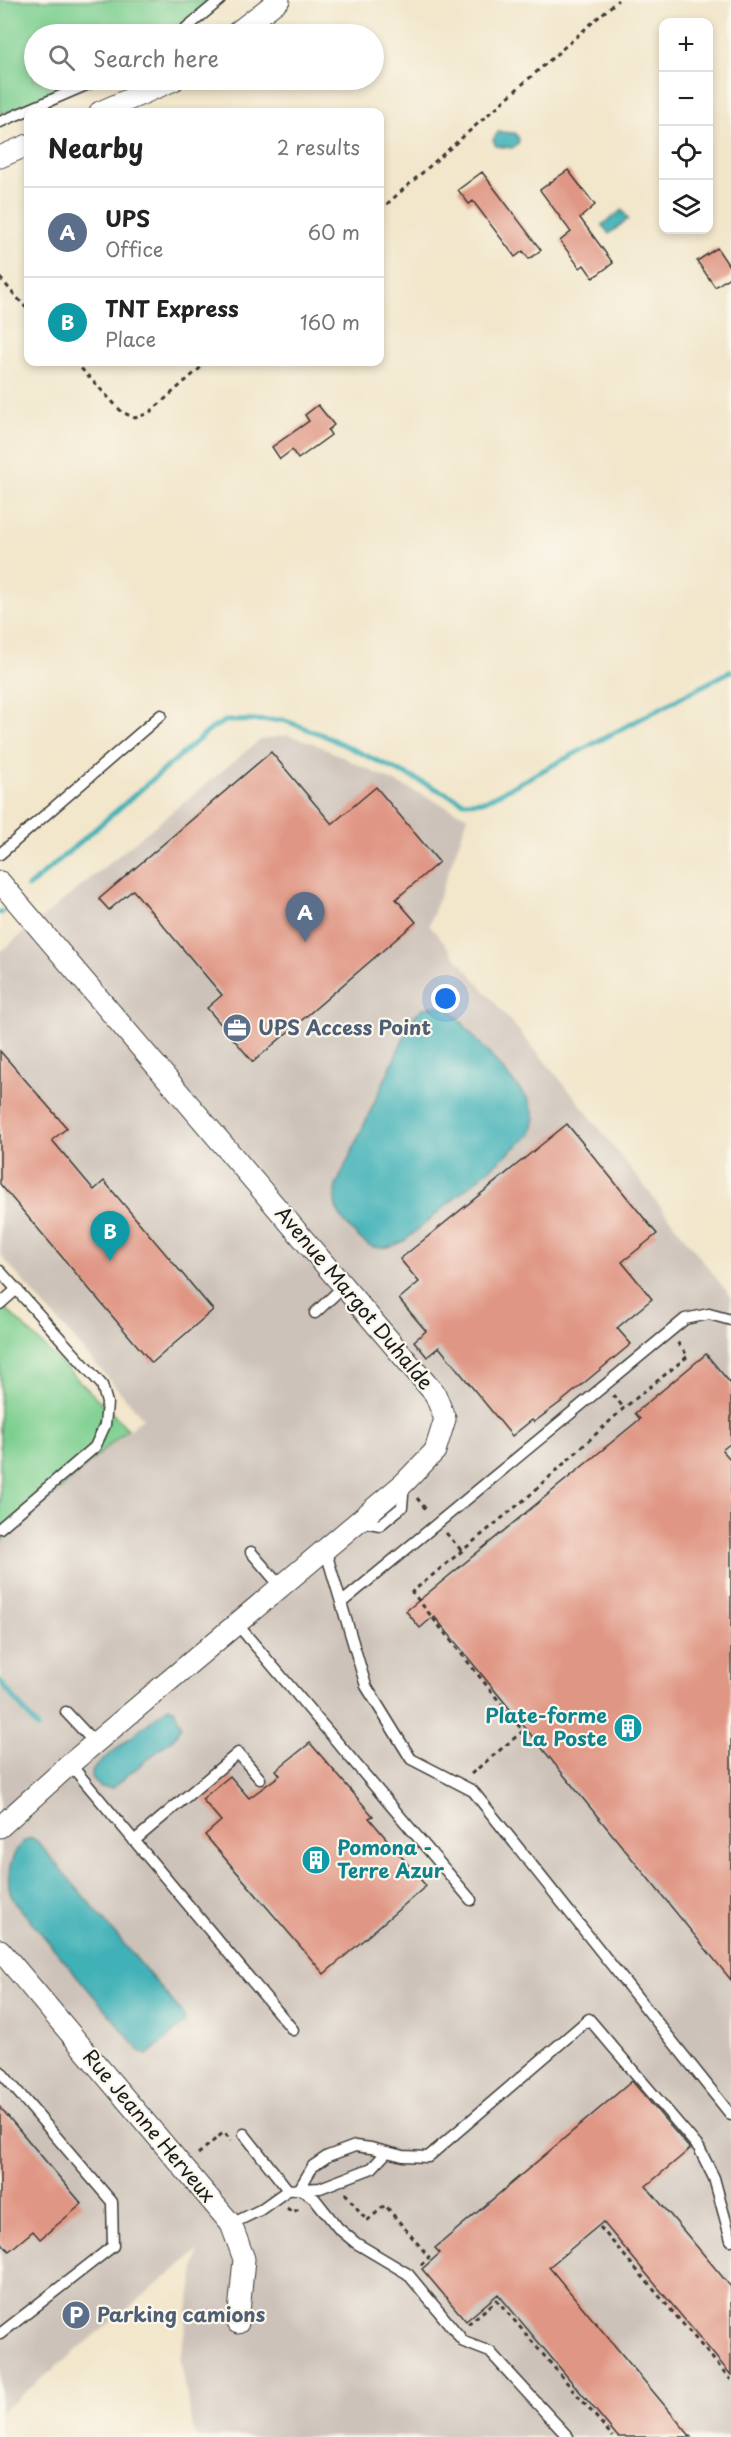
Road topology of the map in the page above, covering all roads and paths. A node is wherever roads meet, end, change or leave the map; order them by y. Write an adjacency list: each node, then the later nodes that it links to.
1 (220, 0): 4 (lane)
2 (279, 0): 5 (street)
3 (618, 0): 14 (path)
4 (191, 24)
5 (248, 24)
6 (75, 90): 8 (lane)
7 (151, 90): 9 (street)
8 (33, 108)
9 (109, 108)
10 (24, 112): 11 (lane)
11 (0, 122)
12 (24, 147): 13 (street)
13 (0, 157)
14 (384, 206)
15 (0, 278): 16 (path)
16 (24, 305)
17 (79, 366): 18 (path)
18 (202, 366)
19 (161, 715): 20 (lane)
20 (0, 854)
21 (0, 882): 23 (street, Avenue Margot Duhalde)
22 (0, 1271): 24 (lane)
23 (344, 1286): 26 (lane); 30 (street, Avenue Margot Duhalde)
24 (16, 1289): 25 (lane); 29 (lane)
25 (0, 1304)
26 (315, 1312)
27 (731, 1320): 28 (lane)
28 (668, 1331): 33 (lane); 39 (path)
29 (0, 1528)
30 (325, 1549): 32 (street, Avenue Margot Duhalde); 33 (lane)
31 (251, 1552): 32 (lane)
32 (281, 1587): 34 (street, Avenue Margot Duhalde)
33 (341, 1603): 39 (lane)
34 (237, 1624): 36 (street, Avenue Margot Duhalde); 42 (lane)
35 (66, 1712): 36 (lane)
36 (95, 1743): 37 (street, Avenue Margot Duhalde)
37 (70, 1764): 40 (street, Avenue Margot Duhalde); 41 (lane)
38 (260, 1779): 41 (lane)
39 (459, 1784): 46 (lane)
40 (0, 1827)
41 (134, 1841): 44 (lane)
42 (471, 1900)
43 (0, 1950): 51 (street, Rue Jeanne Herveux)
44 (293, 2030)
45 (0, 2071): 57 (lane)
46 (731, 2115)
47 (244, 2134): 50 (lane)
48 (386, 2153): 49 (lane); 50 (lane); 53 (lane)
49 (336, 2182): 50 (lane); 54 (path)
50 (294, 2189): 51 (lane); 54 (lane)
51 (231, 2224): 55 (street, Rue Jeanne Herveux)
52 (600, 2227): 58 (path)
53 (731, 2241)
54 (411, 2272): 59 (lane)
55 (238, 2323)
56 (465, 2326): 60 (path)
57 (0, 2334)
58 (731, 2380)
59 (568, 2437)
60 (613, 2437)

